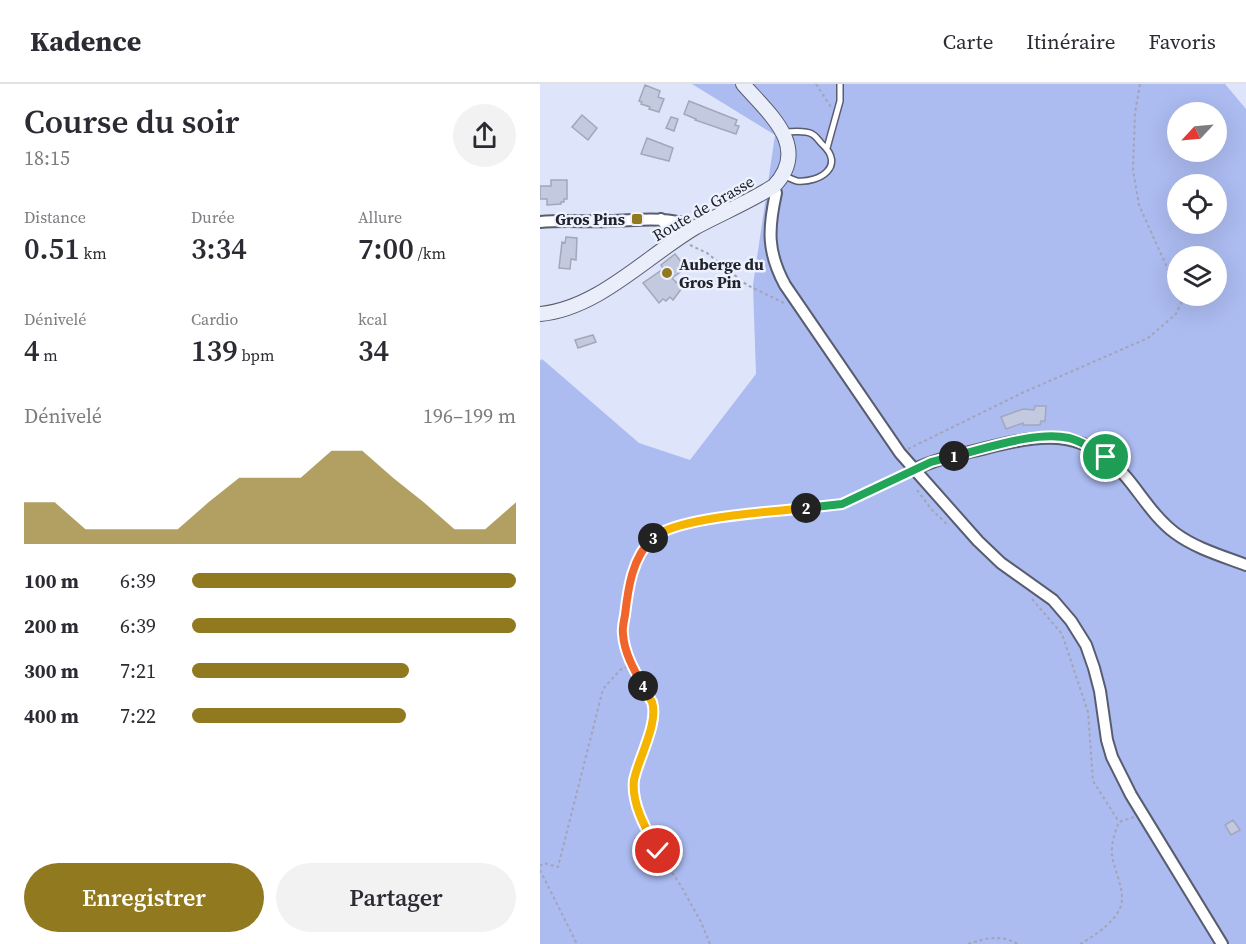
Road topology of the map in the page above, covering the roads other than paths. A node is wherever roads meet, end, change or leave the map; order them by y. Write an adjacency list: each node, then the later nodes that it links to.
1 (743, 84): 3 (main road)
2 (840, 84): 4 (lane)
3 (784, 132): 4 (lane); 5 (main road)
4 (827, 148): 5 (lane)
5 (779, 181): 8 (main road, Route de Grasse); 11 (street)
6 (661, 219): 7 (street); 8 (street); 9 (street)
7 (540, 222)
8 (697, 227): 9 (main road, Route de Grasse)
9 (676, 240): 10 (main road, Route de Grasse)
10 (540, 314)
11 (915, 469): 12 (street); 13 (street)
12 (1246, 565)
13 (1222, 944)

